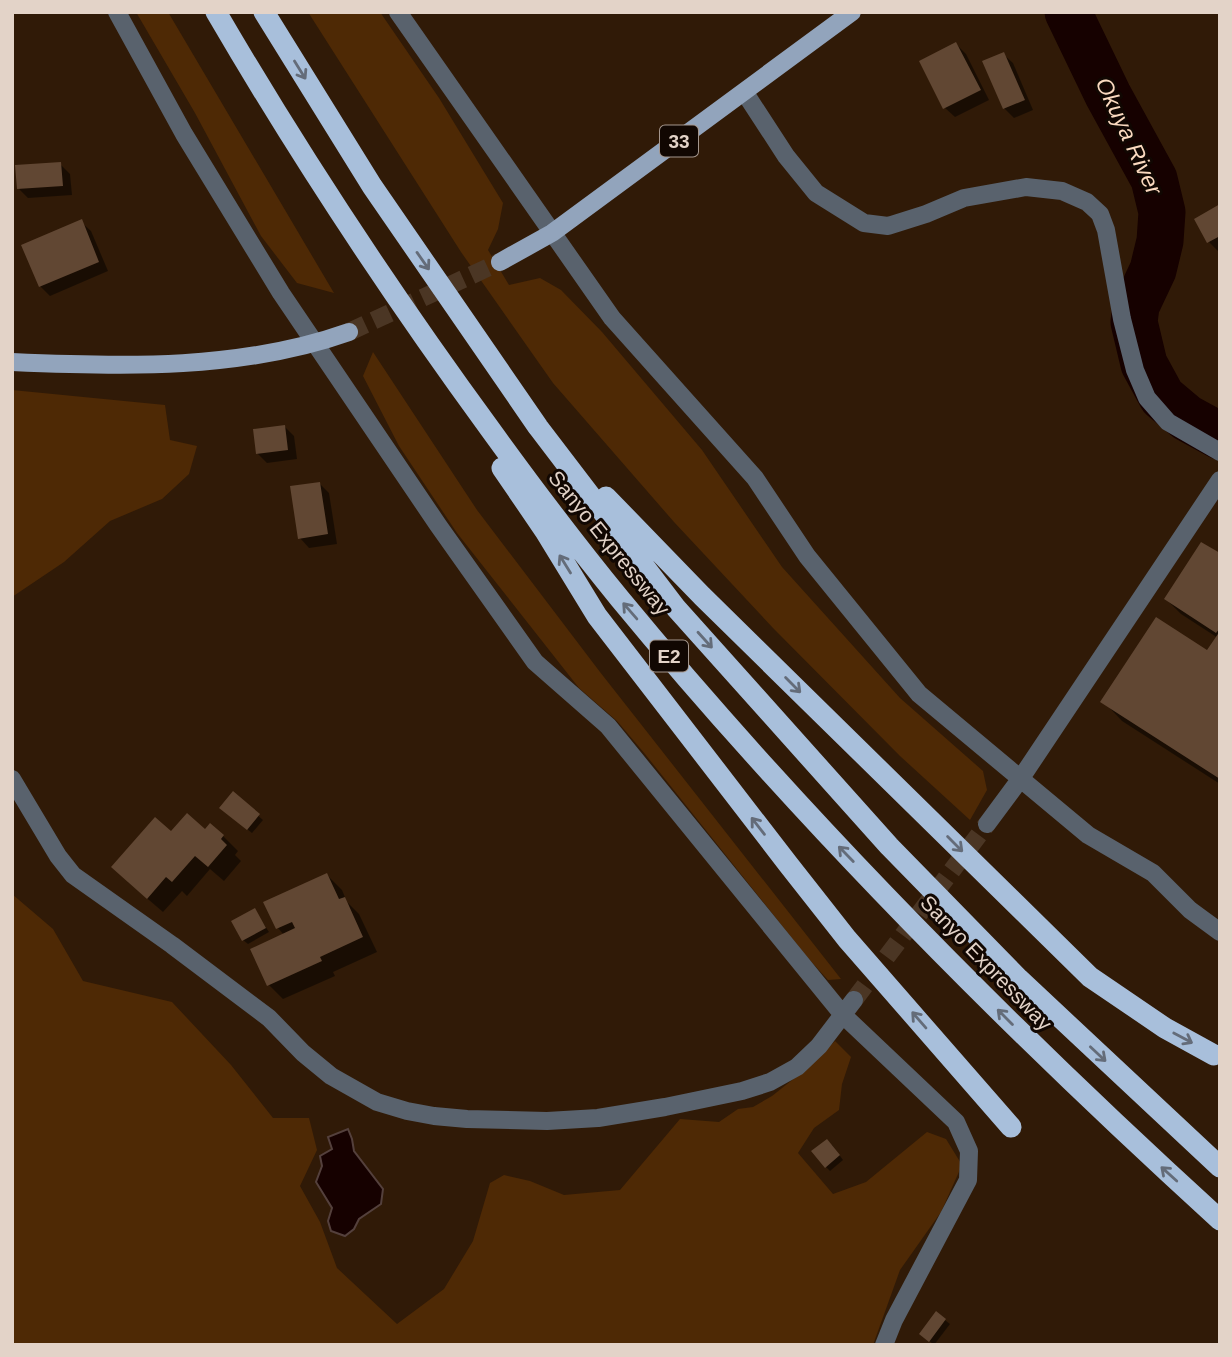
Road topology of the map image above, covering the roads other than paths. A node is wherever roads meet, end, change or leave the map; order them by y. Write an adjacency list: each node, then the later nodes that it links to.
1 (117, 12): 10 (street)
2 (216, 12): 12 (highway, Sanyo Expressway / E2)
3 (264, 12): 13 (highway, Sanyo Expressway / E2, one-way to 13)
4 (398, 12): 7 (street)
5 (852, 12): 6 (main road, 33)
6 (745, 93): 7 (main road, 33); 14 (street)
7 (552, 233): 8 (main road, 33); 16 (street)
8 (500, 262)
9 (349, 332): 10 (main road)
10 (317, 344): 11 (main road); 21 (street)
11 (12, 362)
12 (466, 396): 23 (highway, one-way to 12); 25 (highway, Sanyo Expressway / E2, one-way to 12)
13 (538, 427): 22 (highway, one-way to 22); 24 (highway, Sanyo Expressway / E2, one-way to 24)
14 (1220, 452)
15 (1220, 480): 16 (street)
16 (1021, 778): 18 (street); 19 (street)
17 (12, 779): 21 (street)
18 (987, 824)
19 (1220, 932)
20 (854, 1000): 21 (street)
21 (843, 1015): 26 (street)
22 (1214, 1055)
23 (1012, 1127)
24 (1220, 1167)
25 (1220, 1220)
26 (884, 1345)

